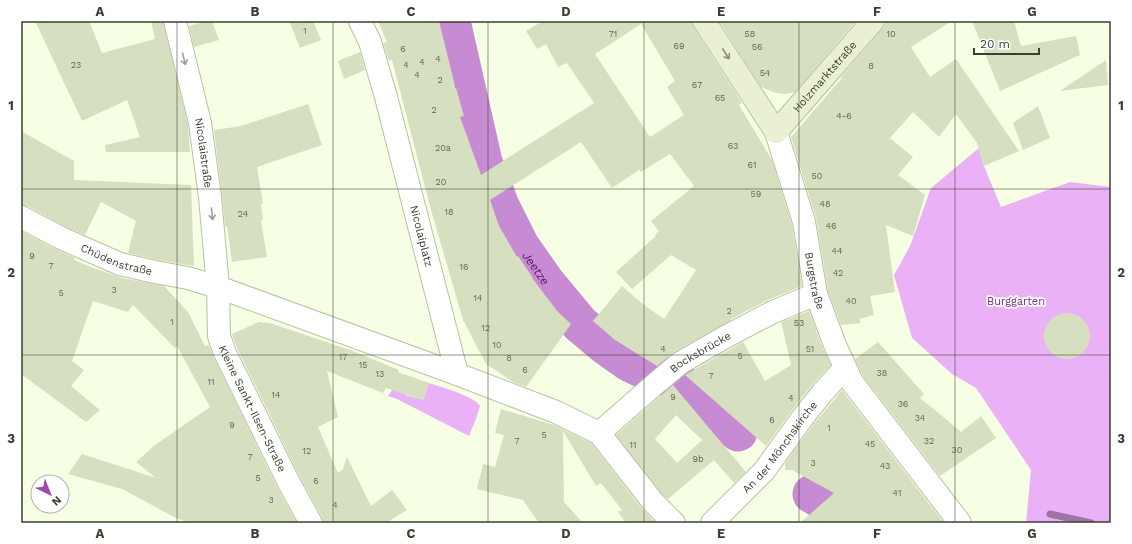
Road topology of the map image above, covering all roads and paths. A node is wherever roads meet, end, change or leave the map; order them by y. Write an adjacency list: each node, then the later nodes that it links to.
1 (175, 21): 7 (street, Nicolaistraße, one-way to 7)
2 (360, 21): 10 (street, Nicolaiplatz)
3 (704, 21): 5 (street, Burgstraße, one-way to 5)
4 (873, 21): 5 (street, Holzmarktstraße)
5 (776, 132): 8 (street, Burgstraße)
6 (21, 217): 7 (street, Chüdenstraße)
7 (218, 287): 10 (street); 12 (street, Kleine Sankt-Ilsen-Straße)
8 (816, 294): 9 (street, Burgstraße); 11 (street, Bocksbrücke)
9 (845, 368): 14 (street, An der Mönchskirche); 15 (street, Burgstraße)
10 (457, 374): 11 (street)
11 (599, 433): 13 (street)
12 (311, 523)
13 (674, 523)
14 (712, 523)
15 (960, 523)

